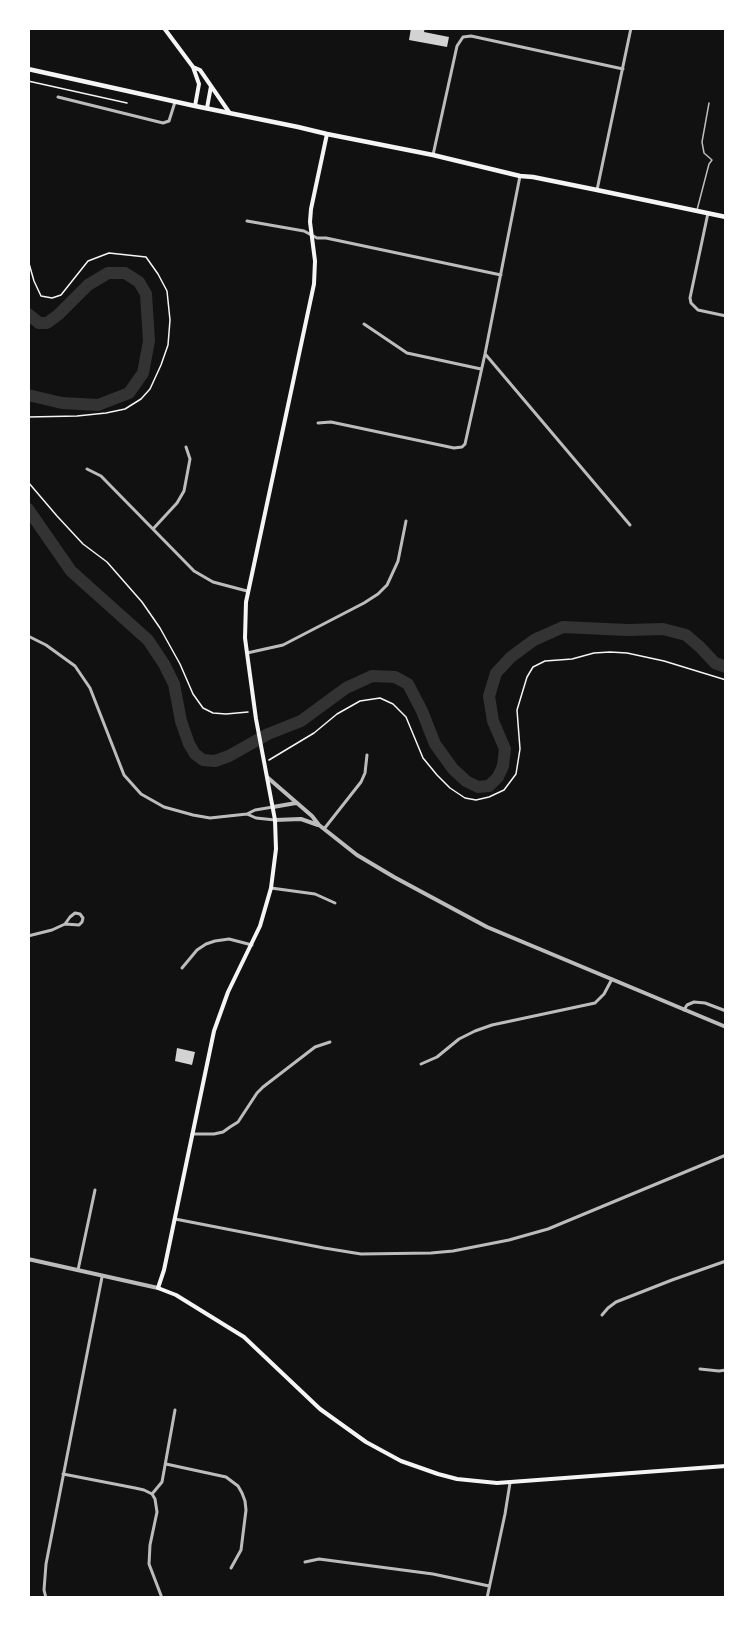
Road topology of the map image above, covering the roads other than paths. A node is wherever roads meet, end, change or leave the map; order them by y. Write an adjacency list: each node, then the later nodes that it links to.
1 (164, 28): 3 (main road)
2 (631, 28): 5 (street)
3 (193, 67): 6 (main road); 10 (main road)
4 (28, 69): 8 (highway)
5 (622, 69): 14 (street); 16 (street)
6 (212, 86): 11 (main road); 12 (main road)
7 (58, 97): 8 (street)
8 (175, 102): 10 (highway)
9 (708, 103): 17 (lane)
10 (195, 106): 11 (highway)
11 (207, 108): 12 (highway)
12 (230, 113): 13 (highway)
13 (327, 134): 14 (highway); 21 (main road)
14 (433, 154): 15 (highway)
15 (520, 176): 16 (highway); 22 (street)
16 (597, 190): 17 (highway)
17 (697, 211): 18 (highway)
18 (708, 213): 19 (highway); 23 (street)
19 (726, 217)
20 (247, 220): 21 (street)
21 (311, 235): 22 (street); 33 (main road)
22 (501, 275): 25 (street)
23 (726, 316)
24 (364, 324): 26 (street)
25 (485, 354): 26 (street); 31 (street)
26 (482, 369): 27 (street)
27 (318, 423)
28 (186, 447): 32 (street)
29 (87, 469): 32 (street)
30 (406, 521): 35 (street)
31 (630, 525)
32 (153, 529): 33 (street)
33 (248, 591): 35 (main road)
34 (28, 636): 40 (street)
35 (247, 653): 37 (main road)
36 (367, 755): 43 (street)
37 (267, 777): 38 (street); 39 (main road)
38 (296, 803): 39 (street); 42 (street)
39 (273, 807): 40 (street); 41 (main road)
40 (247, 814): 41 (street)
41 (275, 820): 42 (street); 44 (main road)
42 (319, 825): 43 (street)
43 (324, 829): 50 (street)
44 (271, 888): 45 (street); 48 (main road)
45 (336, 903)
46 (65, 924): 46 (street); 47 (street)
47 (28, 936)
48 (252, 945): 49 (street); 56 (main road)
49 (182, 968)
50 (612, 979): 51 (street); 55 (street)
51 (684, 1010): 52 (street); 53 (street)
52 (726, 1011)
53 (726, 1027)
54 (330, 1042): 56 (street)
55 (421, 1064)
56 (192, 1134): 59 (main road)
57 (726, 1155): 59 (street)
58 (95, 1190): 62 (street)
59 (174, 1218): 64 (main road)
60 (28, 1259): 62 (street)
61 (726, 1261): 65 (street)
62 (78, 1270): 63 (street)
63 (102, 1276): 64 (street); 71 (street)
64 (158, 1288): 72 (main road)
65 (602, 1315)
66 (700, 1369): 67 (street)
67 (726, 1370)
68 (175, 1410): 69 (street)
69 (166, 1464): 73 (street); 75 (street)
70 (726, 1466): 72 (main road)
71 (63, 1474): 73 (street); 77 (street)
72 (510, 1483): 76 (street)
73 (152, 1494): 78 (street)
74 (305, 1562): 76 (street)
75 (231, 1568)
76 (489, 1586): 79 (street)
77 (46, 1598)
78 (162, 1598)
79 (487, 1598)

